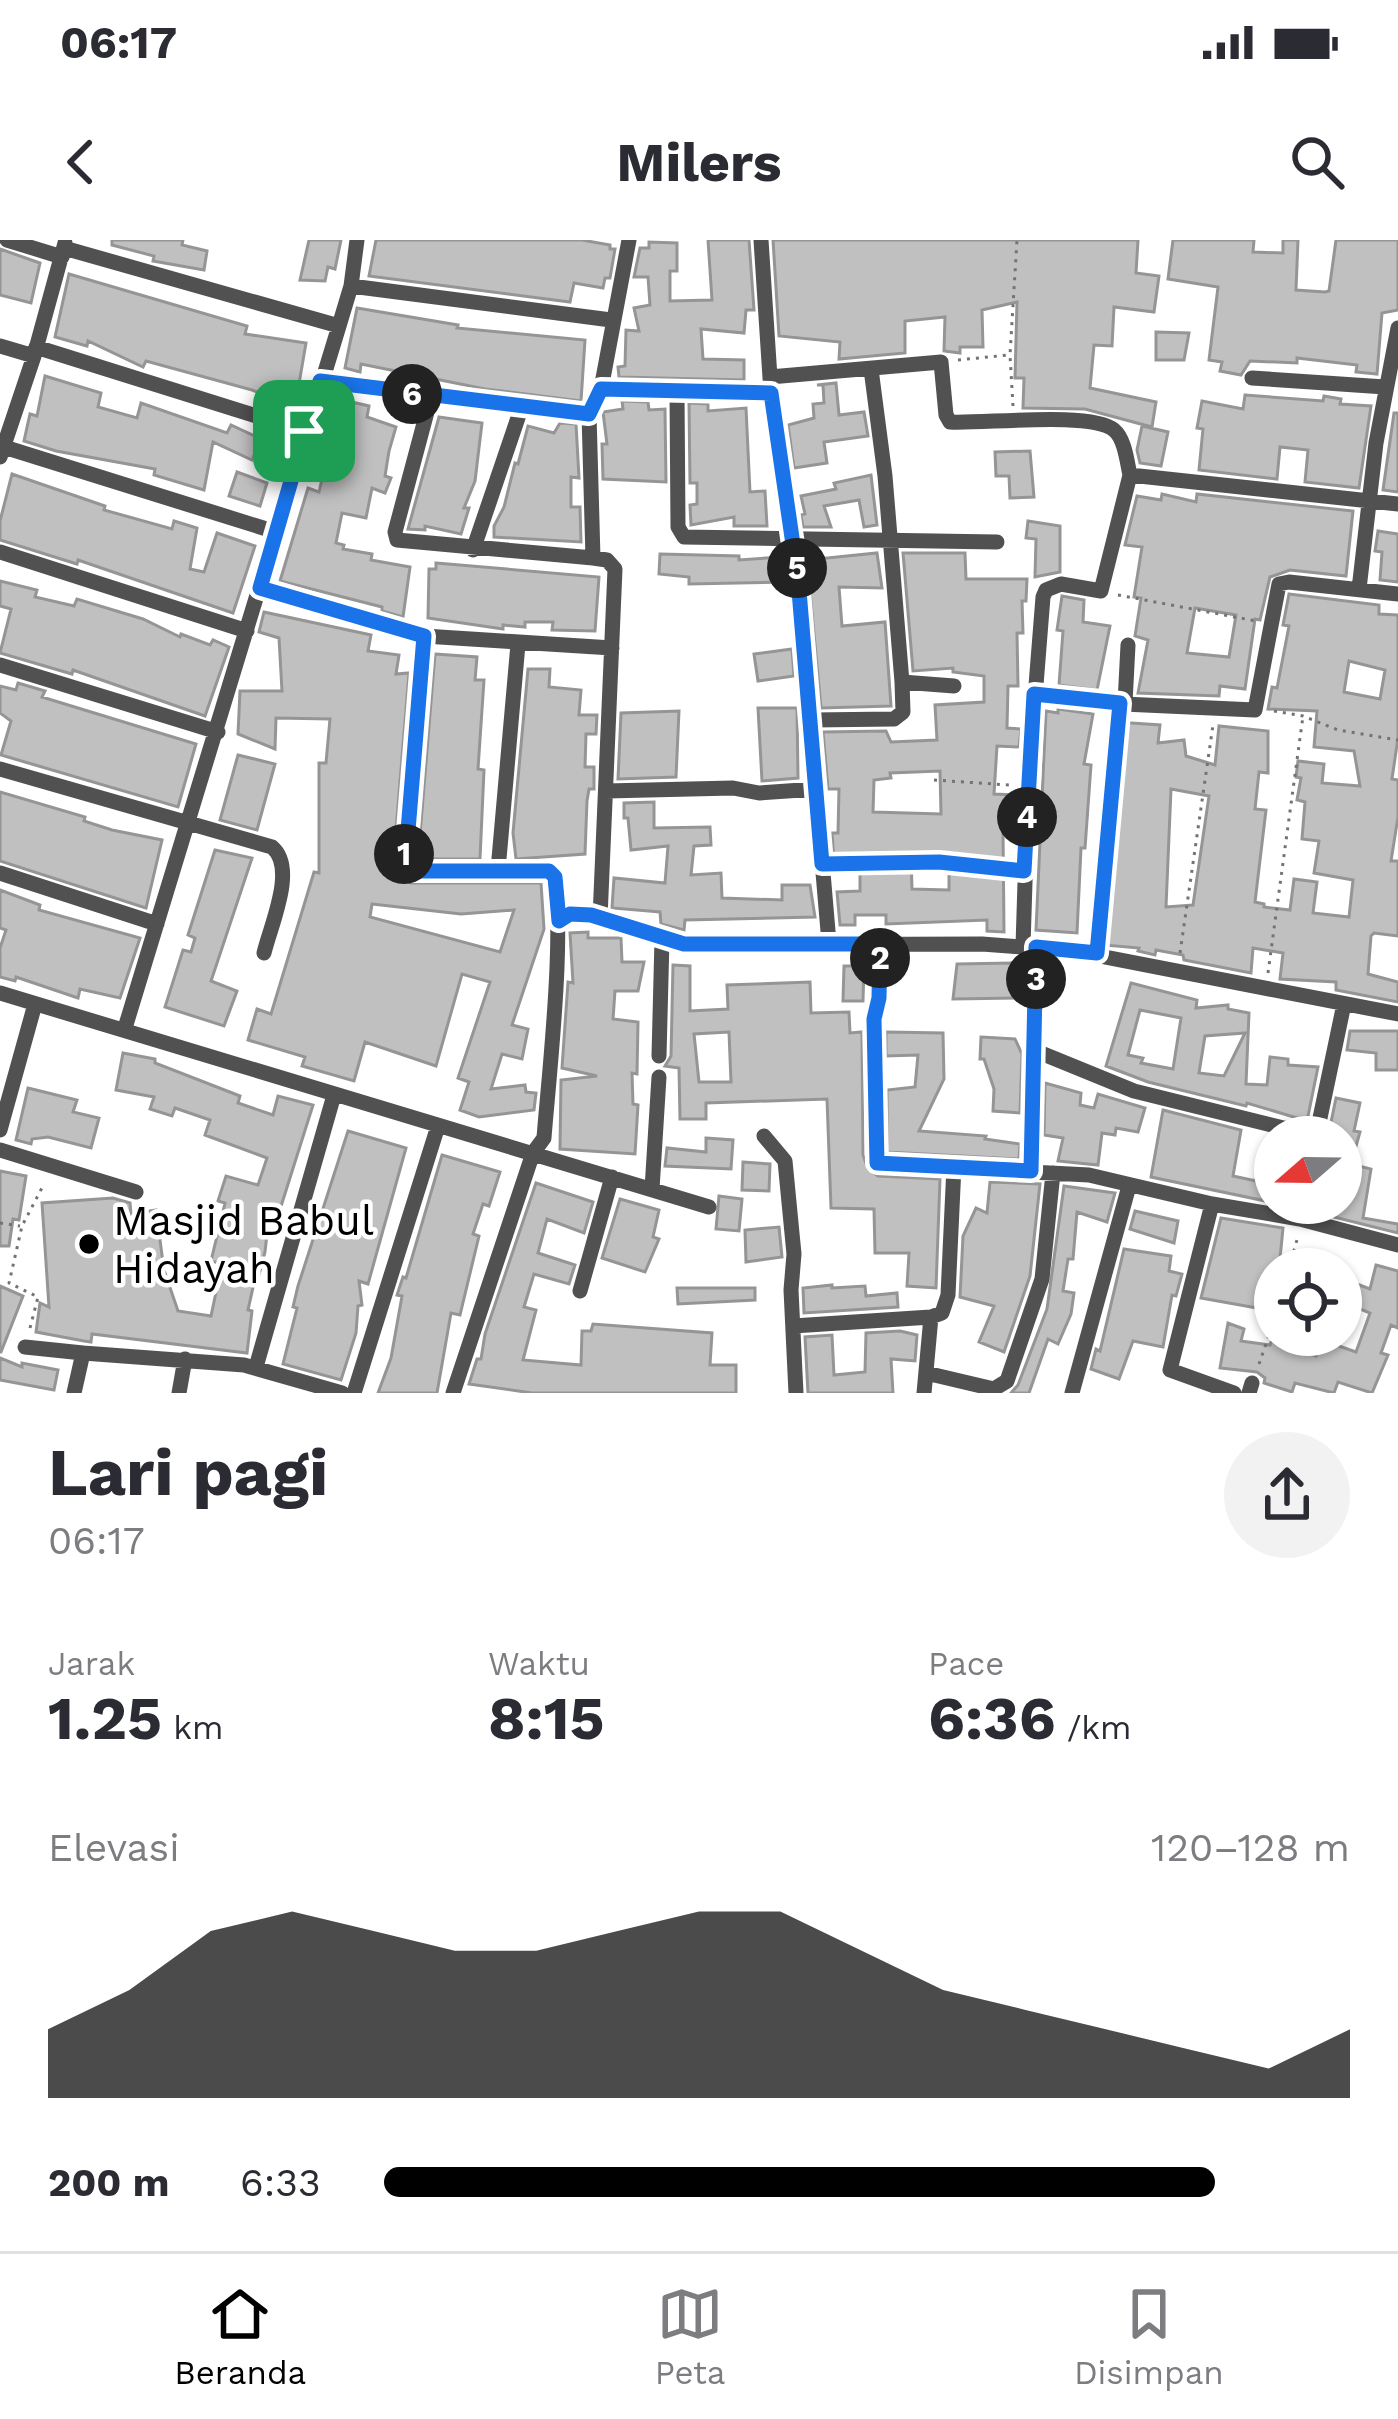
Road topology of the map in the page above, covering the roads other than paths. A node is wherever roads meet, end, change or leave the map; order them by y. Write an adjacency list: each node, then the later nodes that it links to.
1 (7, 240): 5 (street)
2 (356, 240): 6 (street)
3 (629, 240): 7 (street)
4 (761, 240): 15 (street)
5 (64, 248): 8 (street); 11 (street)
6 (351, 286): 7 (street); 8 (street)
7 (611, 320): 17 (street)
8 (339, 326): 14 (street)
9 (1398, 328): 16 (street)
10 (0, 346): 11 (street)
11 (35, 351): 22 (street); 23 (street)
12 (871, 369): 15 (street); 24 (street); 29 (street)
13 (1252, 378): 16 (street)
14 (320, 381): 19 (street); 22 (street)
15 (770, 385): 18 (street); 28 (street)
16 (1385, 387): 25 (street)
17 (601, 389): 18 (street); 21 (street)
18 (677, 392): 28 (street)
19 (431, 397): 20 (street); 31 (street)
20 (522, 406): 21 (street); 31 (street)
21 (589, 414): 33 (street)
22 (304, 431): 27 (street)
23 (2, 452): 27 (street)
24 (1130, 475): 25 (street); 45 (street)
25 (1369, 501): 26 (street); 35 (street)
26 (1398, 504)
27 (276, 532): 34 (street)
28 (794, 540): 29 (street); 47 (street)
29 (891, 541): 30 (street); 43 (street)
30 (997, 542)
31 (473, 550): 33 (street)
32 (0, 552): 37 (street)
33 (593, 558): 41 (street)
34 (260, 588): 37 (street); 38 (street)
35 (1360, 589): 36 (street); 46 (street)
36 (1398, 594)
37 (248, 631): 48 (street)
38 (424, 636): 39 (street); 53 (street)
39 (518, 644): 41 (street); 53 (street)
40 (1128, 645): 46 (street)
41 (611, 648): 51 (street)
42 (0, 664): 48 (street)
43 (902, 682): 44 (street); 47 (street)
44 (954, 686)
45 (1034, 694): 46 (street); 61 (street)
46 (1122, 703)
47 (812, 720): 50 (street)
48 (218, 732): 52 (street)
49 (0, 769): 52 (street)
50 (816, 789): 51 (street); 59 (street)
51 (606, 791): 55 (street)
52 (188, 825): 57 (street); 62 (street)
53 (498, 870): 56 (street)
54 (0, 873): 57 (street)
55 (600, 918): 56 (street); 58 (street)
56 (559, 921): 78 (street)
57 (157, 924): 67 (street)
58 (662, 939): 59 (street); 69 (street)
59 (829, 944): 60 (street)
60 (880, 944): 61 (street); 79 (street)
61 (1030, 947): 65 (street); 68 (street)
62 (264, 953)
63 (0, 993): 64 (street)
64 (35, 1004): 67 (street); 75 (street)
65 (1344, 1004): 66 (street); 72 (street)
66 (1398, 1014)
67 (125, 1028): 71 (street)
68 (1036, 1052): 73 (street); 80 (street)
69 (659, 1056)
70 (658, 1077): 84 (street)
71 (334, 1096): 74 (street); 97 (street)
72 (1320, 1116)
73 (1254, 1121)
74 (438, 1126): 78 (street); 103 (street)
75 (0, 1130)
76 (764, 1136): 93 (street)
77 (0, 1150): 85 (street)
78 (533, 1153): 82 (street); 104 (street)
79 (954, 1166): 80 (street); 92 (street)
80 (1031, 1171): 81 (street)
81 (1053, 1173): 83 (street); 98 (street)
82 (612, 1178): 84 (street); 91 (street)
83 (1129, 1186): 86 (street); 107 (street)
84 (652, 1189): 87 (street)
85 (136, 1192)
86 (1212, 1204): 88 (street); 108 (street)
87 (709, 1207)
88 (1254, 1207)
89 (1338, 1224): 90 (street)
90 (1398, 1245)
91 (580, 1291)
92 (931, 1317): 93 (street); 98 (street)
93 (793, 1325): 105 (street)
94 (25, 1347): 95 (street)
95 (83, 1353): 96 (street); 100 (street)
96 (185, 1359): 97 (street); 101 (street)
97 (256, 1367): 99 (street)
98 (926, 1373): 106 (street)
99 (282, 1385): 102 (street)
100 (74, 1393)
101 (179, 1393)
102 (342, 1393)
103 (354, 1393)
104 (453, 1393)
105 (796, 1393)
106 (924, 1393)
107 (1072, 1393)
108 (1234, 1393)

